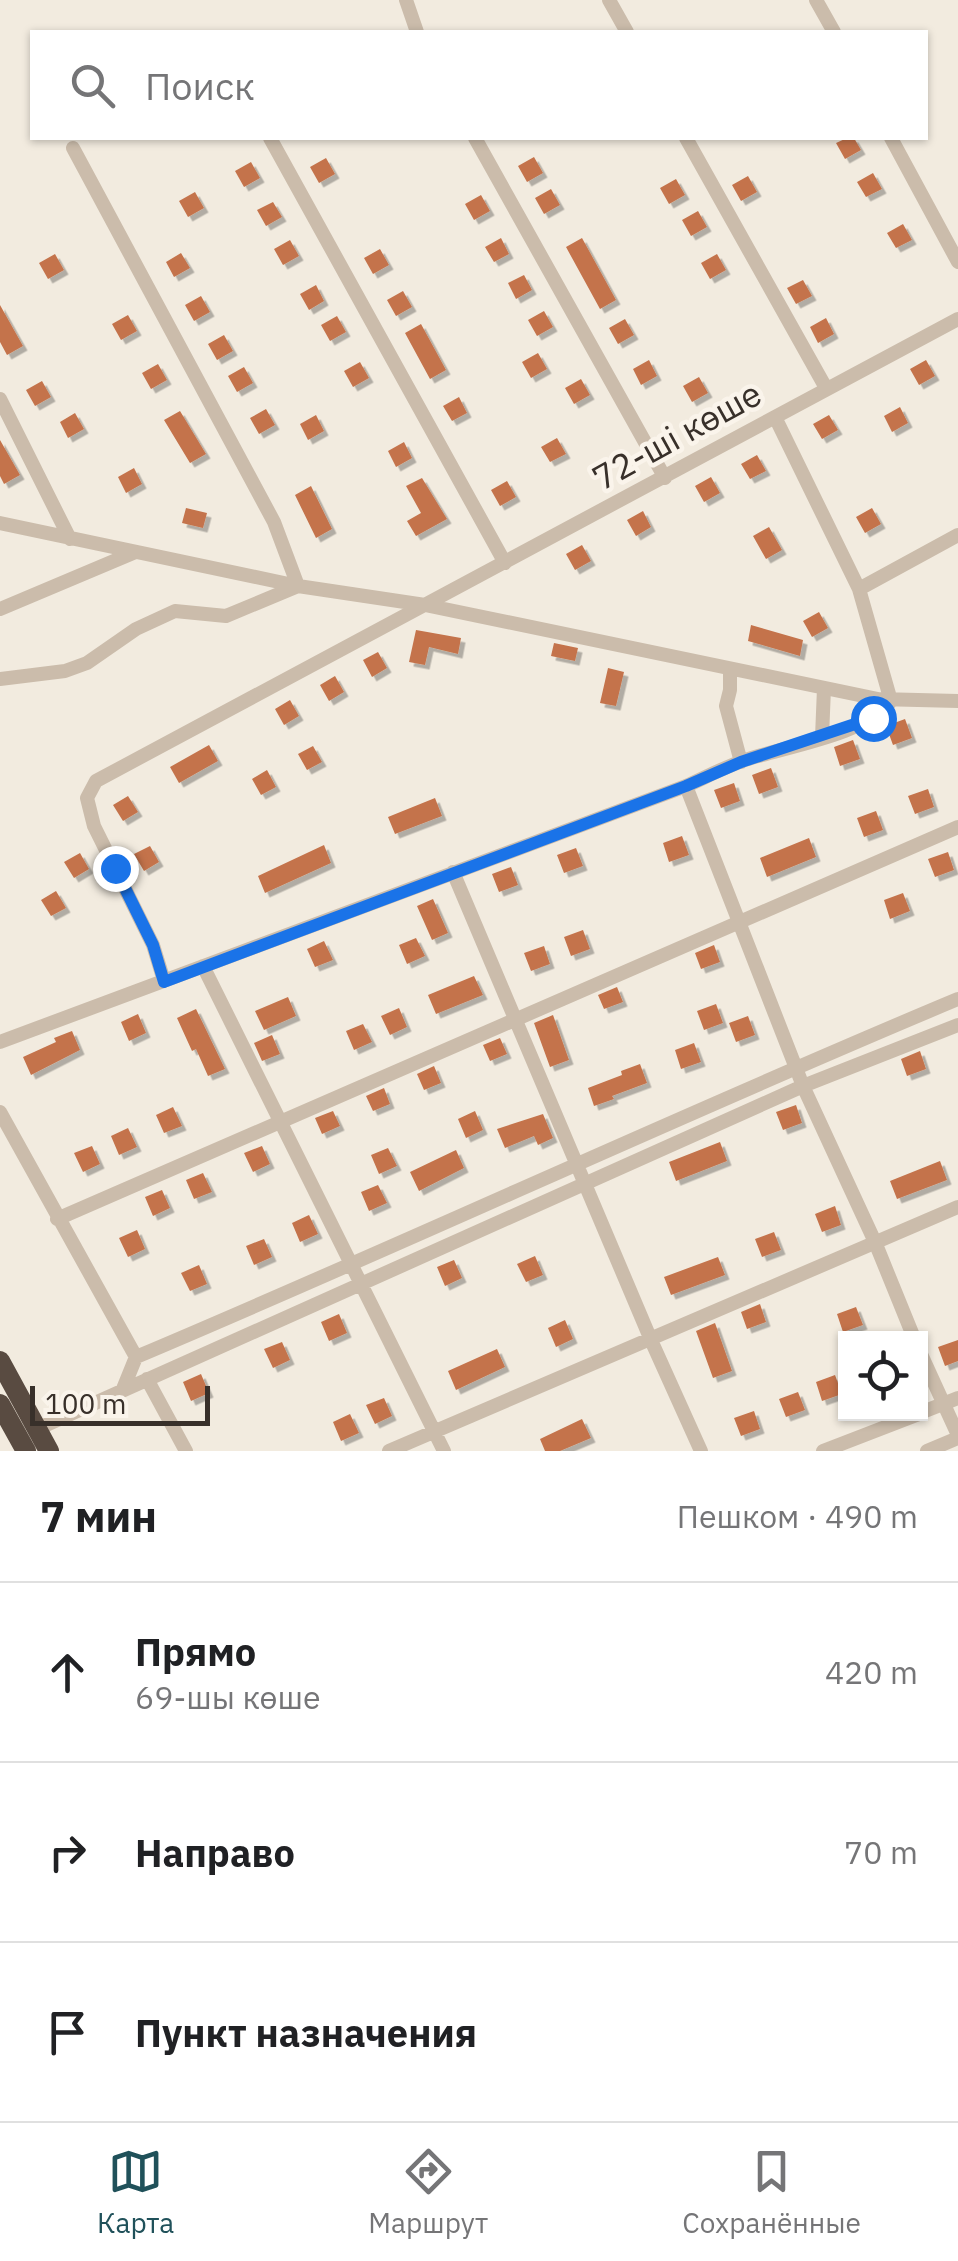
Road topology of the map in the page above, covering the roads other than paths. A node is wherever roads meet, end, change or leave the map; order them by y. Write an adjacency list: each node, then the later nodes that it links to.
1 (406, 0): 4 (street)
2 (609, 0): 5 (street)
3 (816, 0): 6 (street)
4 (415, 30)
5 (626, 30)
6 (833, 30)
7 (271, 140): 22 (street)
8 (475, 140): 17 (street)
9 (687, 140): 14 (street)
10 (891, 140): 12 (street)
11 (73, 148): 23 (street)
12 (958, 262)
13 (958, 319): 14 (street, 72-ші көше)
14 (826, 388): 16 (street, 72-ші көше)
15 (0, 399): 20 (street)
16 (775, 417): 17 (street, 72-ші көше); 24 (street)
17 (664, 478): 22 (street, 72-ші көше)
18 (0, 523): 20 (street)
19 (958, 535): 24 (street)
20 (70, 540): 21 (street)
21 (134, 553): 23 (street); 26 (street)
22 (505, 563): 25 (street, 72-ші көше)
23 (298, 586): 25 (street); 28 (street)
24 (859, 589): 30 (street)
25 (425, 606): 27 (street); 39 (street, 72-ші көше)
26 (0, 609)
27 (730, 669): 29 (street); 33 (street)
28 (0, 679)
29 (824, 688): 30 (street); 32 (street)
30 (892, 700): 31 (street); 32 (street)
31 (958, 701)
32 (822, 737): 33 (street)
33 (741, 762): 34 (street)
34 (686, 786): 36 (street); 37 (street)
35 (958, 826): 37 (street)
36 (453, 872): 38 (street); 41 (street)
37 (740, 923): 41 (street); 44 (street)
38 (203, 966): 39 (street); 47 (street)
39 (164, 982): 43 (street)
40 (958, 999): 44 (street)
41 (513, 1019): 47 (street); 48 (street)
42 (958, 1025): 45 (street)
43 (0, 1042)
44 (796, 1066): 45 (street); 48 (street)
45 (804, 1086): 49 (street); 52 (street)
46 (0, 1112): 51 (street)
47 (282, 1123): 51 (street); 53 (street)
48 (575, 1164): 49 (street); 53 (street)
49 (586, 1184): 54 (street); 56 (street)
50 (958, 1206): 52 (street)
51 (57, 1219): 57 (street)
52 (875, 1242): 55 (street); 56 (street)
53 (351, 1266): 54 (street); 57 (street)
54 (360, 1283): 60 (street); 67 (street)
55 (911, 1331)
56 (650, 1340): 67 (street); 74 (street)
57 (136, 1357): 61 (street)
58 (0, 1360): 66 (highway)
59 (928, 1364): 62 (street)
60 (148, 1379): 61 (street); 71 (street)
61 (123, 1389): 66 (street)
62 (952, 1401): 64 (street); 68 (street)
63 (0, 1404): 69 (highway)
64 (928, 1410)
65 (900, 1421): 75 (street)
66 (37, 1429): 70 (highway)
67 (435, 1431): 72 (street); 73 (street)
68 (958, 1436): 76 (street)
69 (26, 1451)
70 (49, 1451)
71 (186, 1451)
72 (389, 1451)
73 (444, 1451)
74 (701, 1451)
75 (824, 1451)
76 (929, 1451)

